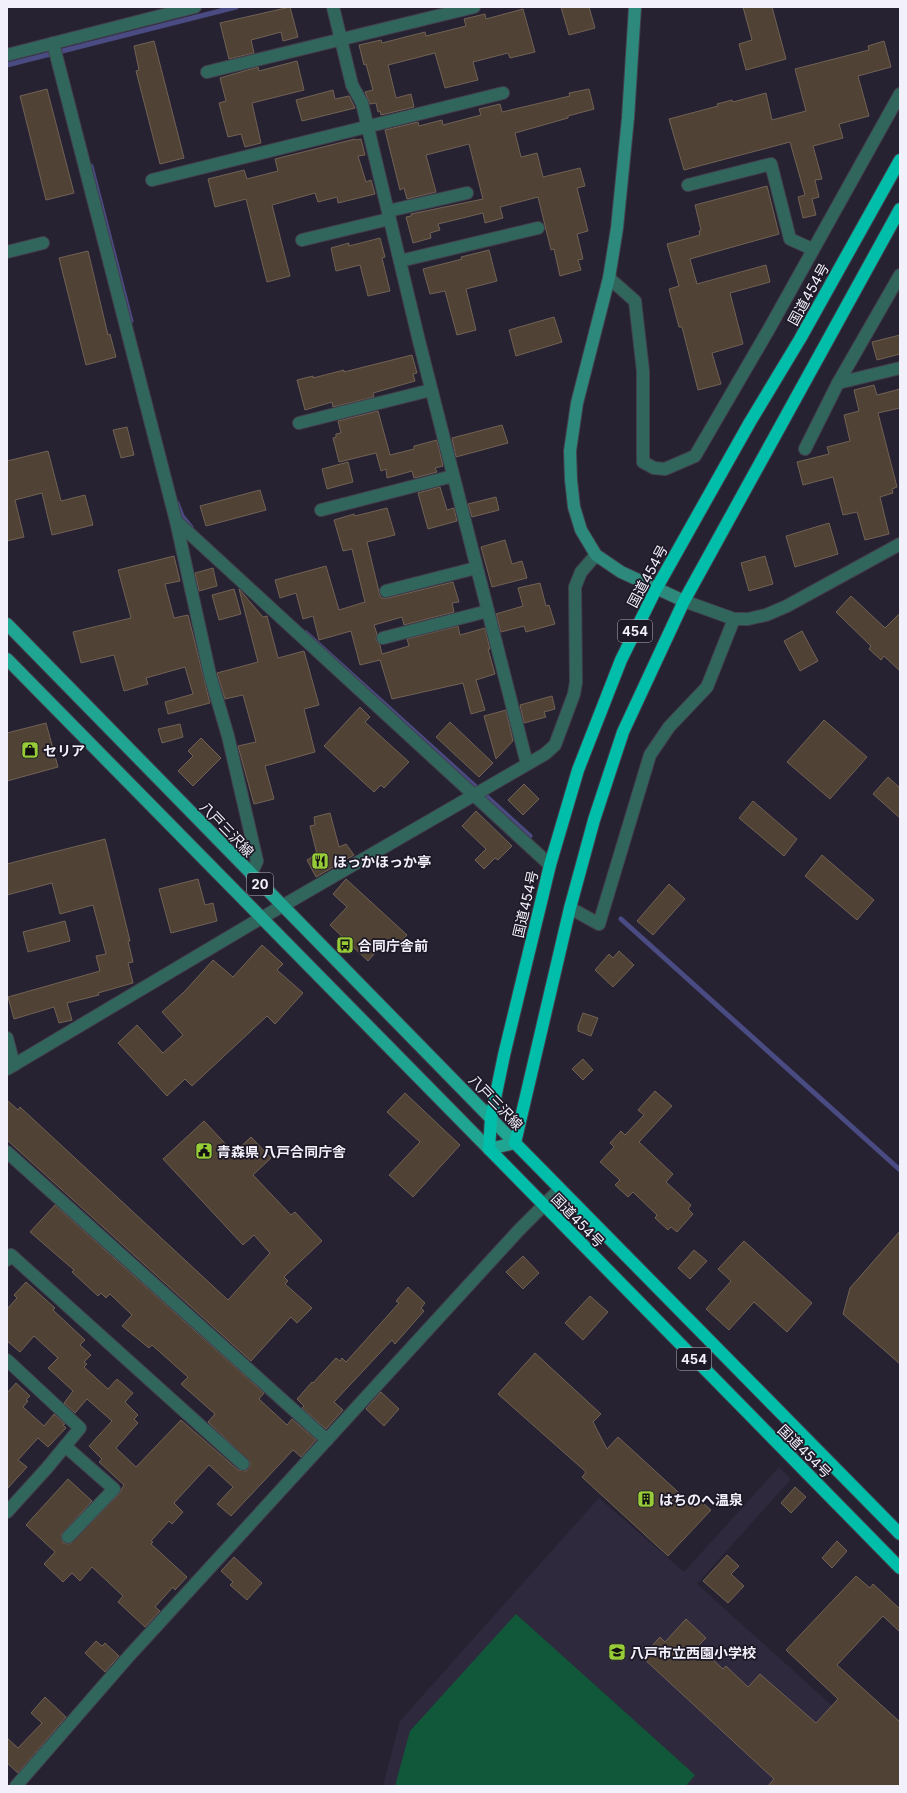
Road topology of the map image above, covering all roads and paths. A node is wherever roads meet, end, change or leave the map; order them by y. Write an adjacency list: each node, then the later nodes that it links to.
1 (195, 7): 6 (street)
2 (333, 7): 5 (street)
3 (474, 7): 5 (street)
4 (635, 7): 25 (street)
5 (341, 40): 8 (street); 11 (street)
6 (53, 43): 7 (street); 33 (street)
7 (7, 55)
8 (207, 72)
9 (503, 93): 11 (street)
10 (900, 94): 21 (street)
11 (367, 127): 13 (street); 17 (street)
12 (900, 160): 37 (highway, 国道454号 / 454)
13 (152, 180)
14 (688, 185): 21 (street)
15 (467, 193): 17 (street)
16 (900, 209): 39 (highway, 454)
17 (389, 215): 19 (street); 23 (street)
18 (538, 228): 23 (street)
19 (302, 240)
20 (43, 243): 22 (street)
21 (812, 249): 25 (street)
22 (7, 252)
23 (400, 261): 28 (street)
24 (900, 275): 27 (street)
25 (609, 278): 35 (street)
26 (900, 368): 27 (street)
27 (838, 383): 30 (street)
28 (431, 390): 29 (street); 31 (street)
29 (299, 423)
30 (805, 449)
31 (453, 476): 32 (street); 36 (street)
32 (321, 510)
33 (176, 521): 46 (street); 48 (street)
34 (900, 544): 41 (street)
35 (596, 555): 37 (street); 45 (street)
36 (476, 568): 38 (street); 40 (street)
37 (656, 588): 39 (street); 47 (highway, 国道454号 / 454)
38 (386, 591)
39 (684, 601): 41 (street); 50 (highway, 454)
40 (488, 612): 43 (street); 45 (street)
41 (734, 619): 50 (street)
42 (7, 624): 48 (main road, 八戸三沢線 / 20)
43 (383, 638)
44 (7, 658): 51 (main road, 20)
45 (527, 764): 46 (street)
46 (472, 795): 47 (street); 49 (street)
47 (550, 865): 54 (highway, 国道454号 / 454)
48 (251, 874): 49 (main road, 八戸三沢線 / 20)
49 (282, 906): 51 (street); 54 (main road, 八戸三沢線 / 20)
50 (570, 908): 55 (highway, 454)
51 (261, 918): 53 (street); 56 (main road, 20)
52 (7, 1038): 53 (street)
53 (10, 1067)
54 (491, 1118): 55 (main road, 八戸三沢線 / 20); 56 (highway, 国道454号 / 454)
55 (515, 1143): 56 (main road, 八戸三沢線); 58 (highway, 国道454号 / 454)
56 (489, 1149): 59 (highway, 国道454号 / 454)
57 (7, 1152): 62 (street)
58 (560, 1188): 59 (street); 66 (highway, 国道454号 / 454)
59 (543, 1206): 62 (street); 68 (highway, 国道454号 / 454)
60 (7, 1260): 64 (street)
61 (9, 1367): 63 (street)
62 (327, 1440): 69 (street)
63 (65, 1446): 65 (street); 67 (street)
64 (243, 1464)
65 (7, 1512)
66 (900, 1534)
67 (68, 1537)
68 (900, 1568)
69 (16, 1786)

